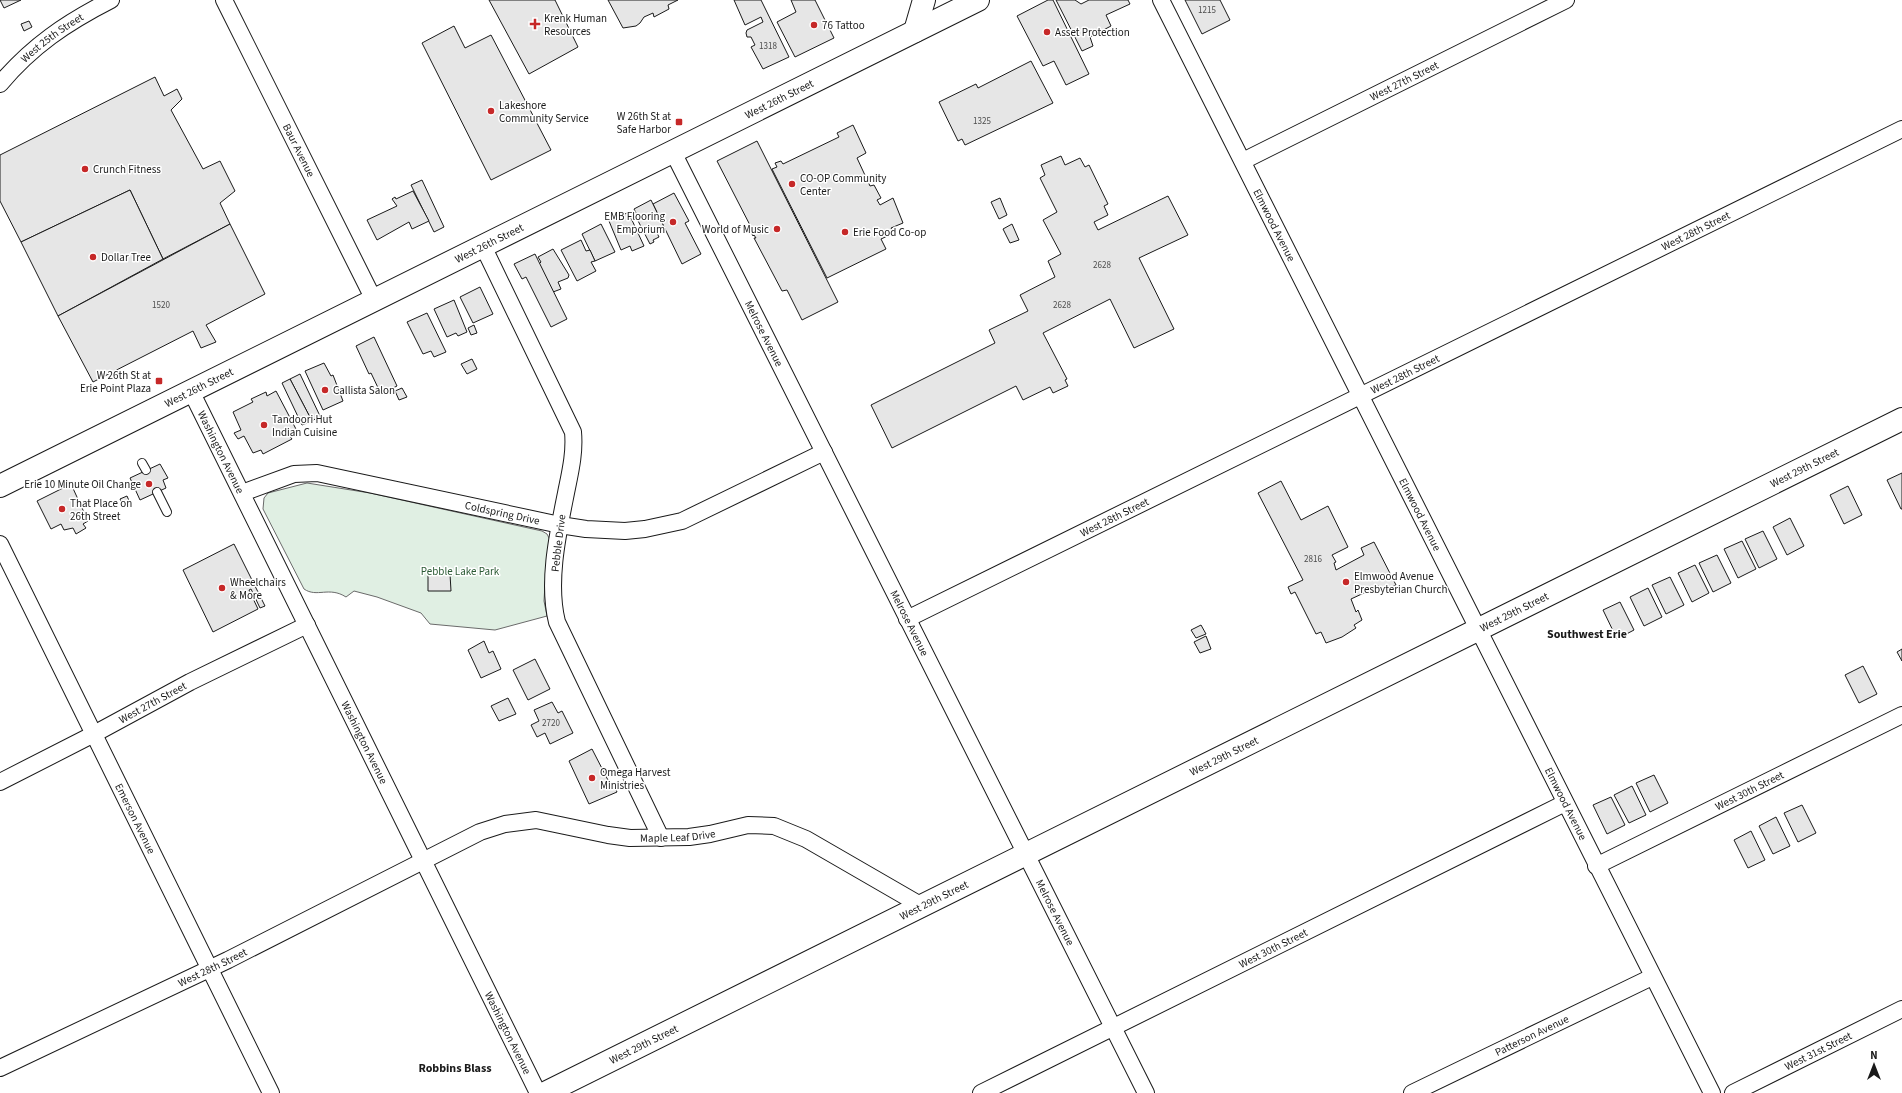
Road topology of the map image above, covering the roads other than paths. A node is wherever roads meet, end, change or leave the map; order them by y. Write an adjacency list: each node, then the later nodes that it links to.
1 (111, 0): 8 (street, West 25th Street)
2 (224, 0): 13 (street, Baur Avenue)
3 (924, 0): 7 (street)
4 (978, 0): 7 (street, West 26th Street)
5 (1161, 0): 11 (street, Elmwood Avenue)
6 (1566, 0): 11 (street, West 27th Street)
7 (915, 31): 10 (street, West 26th Street)
8 (0, 84)
9 (1902, 129): 15 (street, West 28th Street)
10 (673, 152): 12 (street, West 26th Street); 17 (street, Melrose Avenue)
11 (1243, 161): 15 (street, Elmwood Avenue)
12 (483, 246): 13 (street, West 26th Street); 24 (street, Pebble Drive)
13 (374, 300): 14 (street, West 26th Street)
14 (191, 391): 20 (street, West 26th Street); 22 (street, Washington Avenue)
15 (1360, 396): 26 (street, West 28th Street); 28 (street, Elmwood Avenue)
16 (1902, 420): 28 (street, West 29th Street)
17 (824, 452): 24 (street, Coldspring Drive); 26 (street, Melrose Avenue)
18 (142, 463): 19 (lane)
19 (146, 470)
20 (0, 486)
21 (157, 492): 23 (lane)
22 (242, 493): 24 (street, Coldspring Drive); 27 (street, Washington Avenue)
23 (167, 512)
24 (560, 525): 33 (street, Pebble Drive)
25 (0, 544): 30 (street, Emerson Avenue)
26 (908, 619): 34 (street, Melrose Avenue)
27 (307, 625): 30 (street, West 27th Street); 35 (street, Washington Avenue)
28 (1478, 630): 32 (street, Elmwood Avenue); 34 (street, West 29th Street)
29 (1902, 715): 36 (street, West 30th Street)
30 (94, 734): 31 (street, West 27th Street); 38 (street, Emerson Avenue)
31 (0, 782)
32 (1565, 803): 36 (street, Elmwood Avenue); 41 (street, West 30th Street)
33 (661, 838): 35 (street, Maple Leaf Drive); 37 (street, Maple Leaf Drive)
34 (1026, 854): 37 (street, West 29th Street); 41 (street, Melrose Avenue)
35 (423, 862): 38 (street, West 28th Street); 44 (street, Washington Avenue)
36 (1596, 866): 39 (street, Elmwood Avenue)
37 (922, 906): 45 (street, West 29th Street)
38 (210, 968): 42 (street, West 28th Street); 43 (street, Emerson Avenue)
39 (1652, 977): 48 (street, Patterson Avenue); 49 (street, Elmwood Avenue)
40 (1902, 1009): 50 (street, West 31st Street)
41 (1113, 1027): 46 (street, West 30th Street); 47 (street, Melrose Avenue)
42 (0, 1068)
43 (271, 1093)
44 (538, 1093)
45 (545, 1093)
46 (981, 1093)
47 (1146, 1093)
48 (1412, 1093)
49 (1712, 1093)
50 (1733, 1093)

